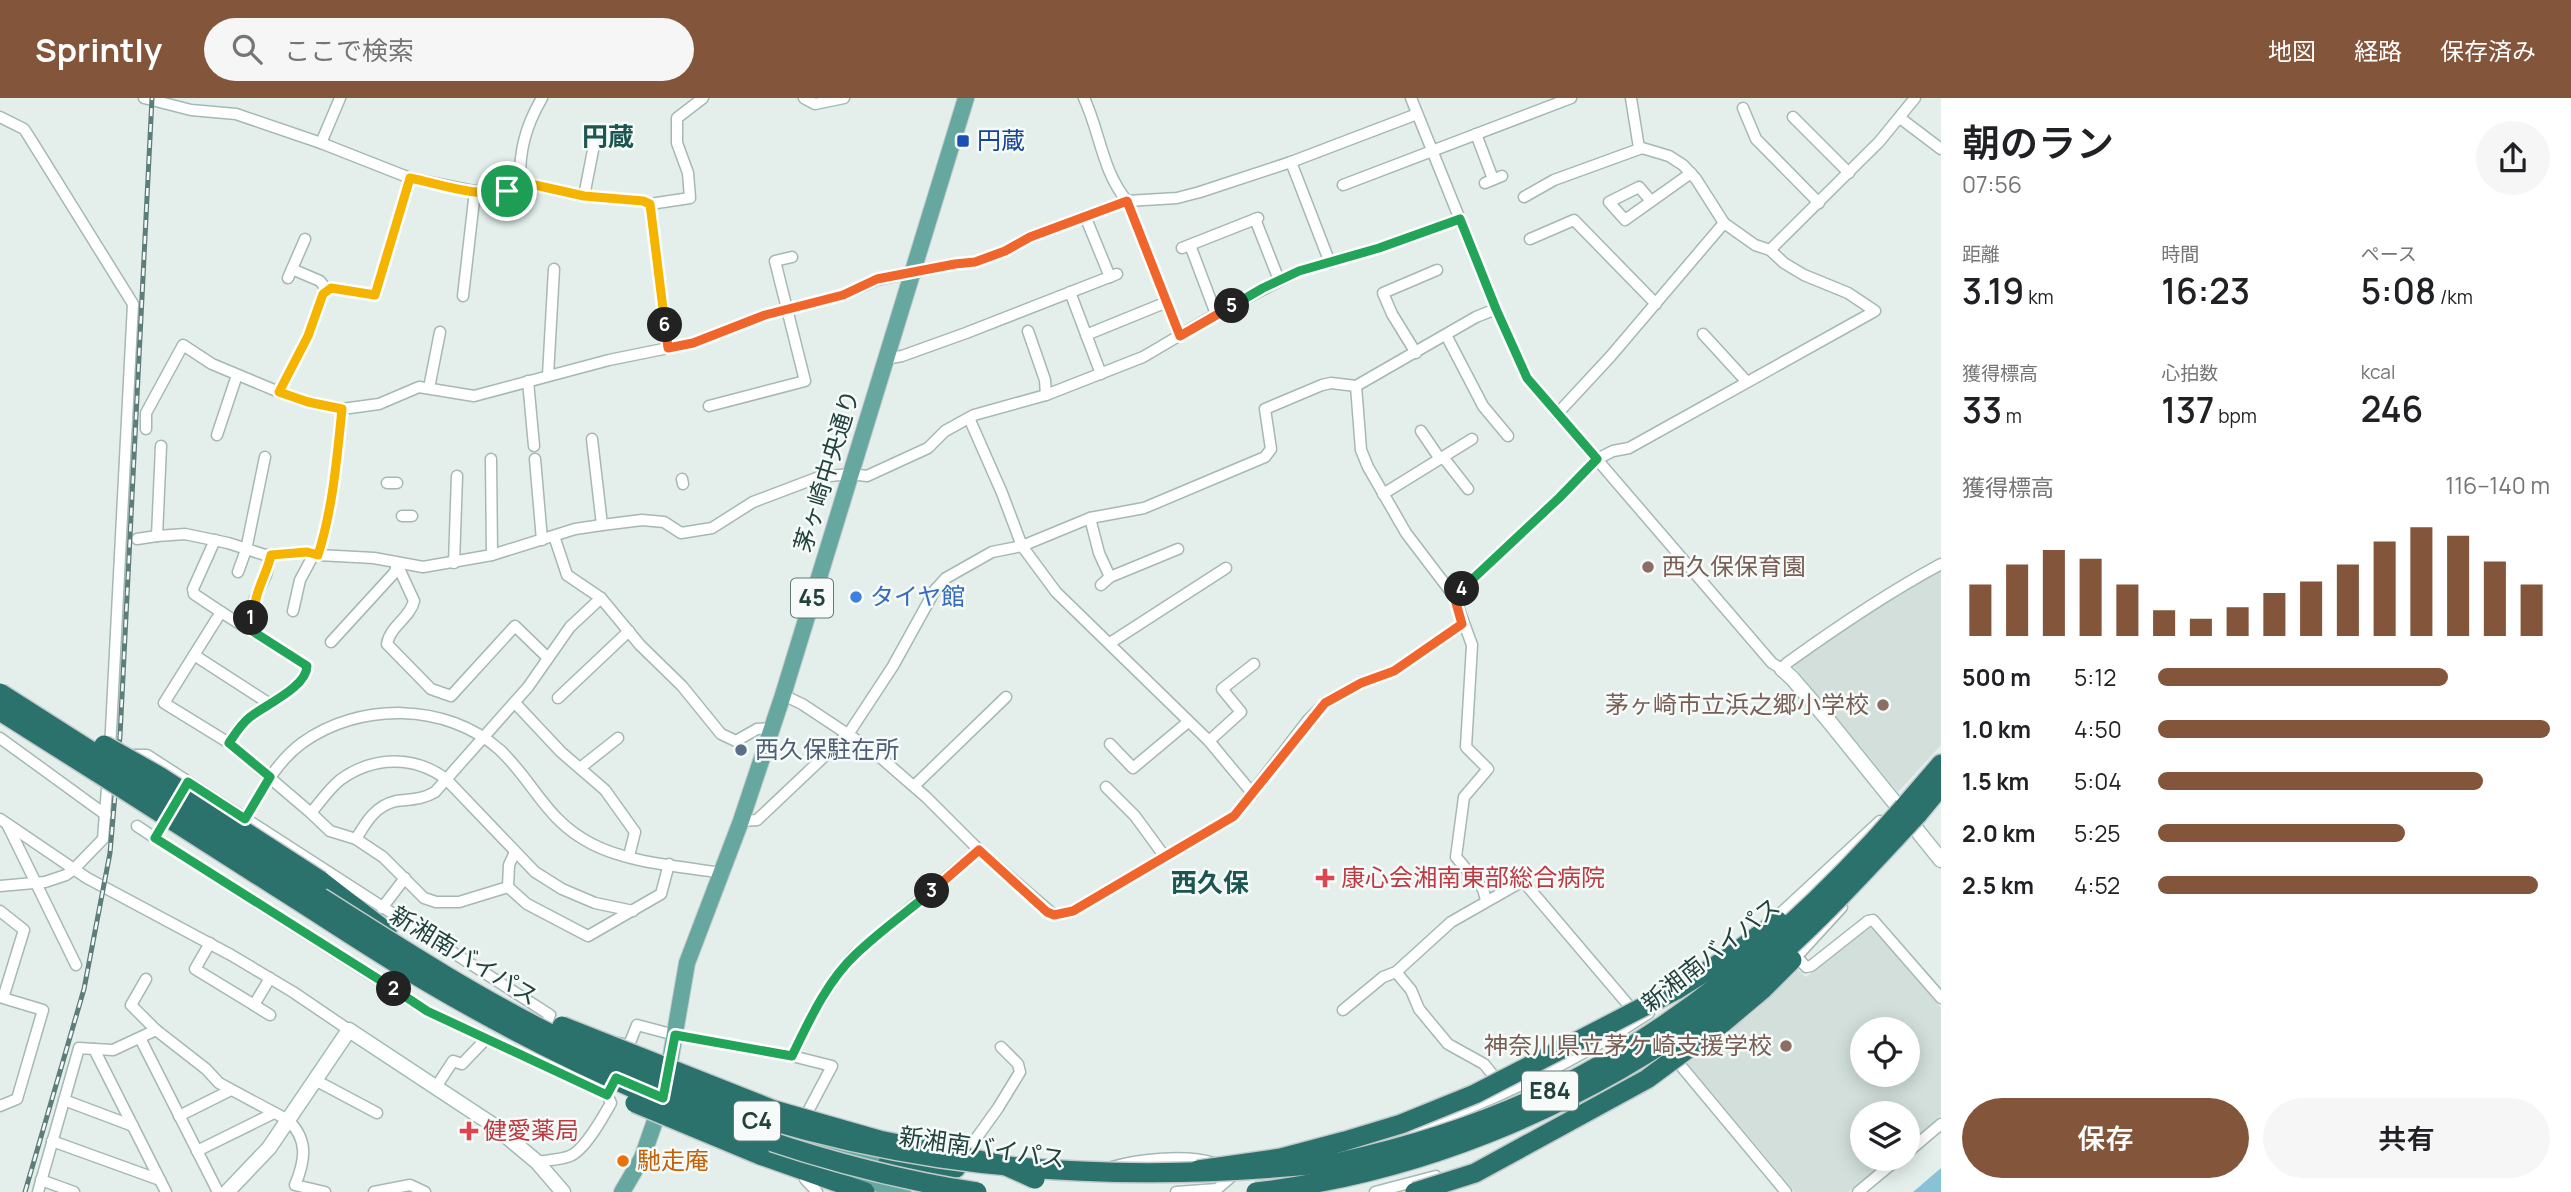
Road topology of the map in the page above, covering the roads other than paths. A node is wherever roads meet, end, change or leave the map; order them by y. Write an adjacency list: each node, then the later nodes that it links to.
1 (144, 98): 15 (street)
2 (195, 98): 15 (street)
3 (340, 98): 22 (street)
4 (542, 98): 31 (street)
5 (703, 98): 39 (street)
6 (804, 98): 7 (street)
7 (844, 98)
8 (966, 98): 50 (main road, 茅ヶ崎中央通り / 45)
9 (1084, 98): 36 (street)
10 (1411, 98): 16 (street)
11 (1571, 98): 20 (street)
12 (1631, 98): 23 (street)
13 (1915, 98): 19 (street)
14 (1743, 108): 38 (street)
15 (191, 110): 22 (street)
16 (1417, 114): 25 (street); 26 (street)
17 (0, 117): 161 (street)
18 (1793, 117): 28 (street)
19 (1900, 118): 24 (street); 28 (street)
20 (1476, 134): 25 (street); 30 (street)
21 (596, 135): 34 (street)
22 (321, 143): 29 (street)
23 (1639, 148): 27 (street); 35 (street)
24 (1941, 149)
25 (1433, 150): 32 (street); 41 (street)
26 (1291, 162): 36 (street); 47 (street)
27 (1691, 173): 37 (street); 42 (street)
28 (1849, 173): 38 (street)
29 (410, 178): 33 (street); 52 (street)
30 (1494, 179)
31 (520, 185): 33 (street); 34 (street)
32 (1343, 185)
33 (475, 191): 54 (street)
34 (584, 196): 39 (street)
35 (1524, 197)
36 (1127, 201): 40 (street); 55 (street)
37 (1651, 201)
38 (1819, 203): 45 (street)
39 (650, 204): 66 (street)
40 (1085, 216): 50 (street); 53 (street)
41 (1460, 219): 47 (street); 57 (street)
42 (1724, 223): 45 (street); 56 (street)
43 (305, 239): 52 (street)
44 (1530, 239): 56 (street)
45 (1770, 250): 73 (street)
46 (792, 257): 58 (street)
47 (1330, 262): 51 (street)
48 (554, 269): 71 (street)
49 (1437, 270): 67 (street)
50 (912, 273): 58 (street); 68 (main road, 茅ヶ崎中央通り / 45)
51 (1279, 280): 59 (street); 59 (street)
52 (327, 289): 76 (street)
53 (1070, 292): 63 (street); 68 (street)
54 (463, 296)
55 (1167, 302): 63 (street); 65 (street)
56 (1656, 304): 80 (street)
57 (1496, 309): 64 (street); 80 (street)
58 (786, 310): 66 (street); 78 (street)
59 (1216, 314): 65 (street)
60 (1028, 331): 77 (street)
61 (440, 332): 75 (street)
62 (1703, 334): 73 (street)
63 (1086, 335): 69 (street)
64 (1446, 335): 67 (street); 85 (street)
65 (1180, 336): 69 (street)
66 (668, 348): 71 (street)
67 (1416, 353): 74 (street)
68 (885, 359): 95 (main road, 茅ヶ崎中央通り / 45)
69 (1101, 374): 77 (street)
70 (237, 375): 76 (street); 82 (street); 84 (street)
71 (548, 375): 72 (street)
72 (528, 381): 75 (street); 89 (street)
73 (1747, 382): 94 (street)
74 (1356, 386): 98 (street); 99 (street)
75 (429, 388): 79 (street)
76 (279, 392): 79 (street)
77 (1046, 395): 81 (street)
78 (709, 405)
79 (342, 409): 109 (street)
80 (1557, 414): 94 (street)
81 (969, 418): 95 (street); 106 (street)
82 (146, 429)
83 (1422, 431): 91 (street)
84 (218, 435)
85 (1508, 436)
86 (592, 439): 100 (street)
87 (1472, 439): 91 (street)
88 (161, 446): 101 (street)
89 (534, 446)
90 (265, 457): 108 (street)
91 (1442, 458): 97 (street); 98 (street)
92 (491, 459): 111 (street)
93 (535, 459): 105 (street)
94 (1597, 459): 117 (street); 129 (street)
95 (850, 474): 100 (street); 131 (main road, 茅ヶ崎中央通り / 45)
96 (457, 476): 112 (street)
97 (1468, 489)
98 (1383, 494): 117 (street)
99 (1090, 518): 106 (street); 107 (street)
100 (602, 525): 102 (street)
101 (156, 536): 103 (street); 104 (street)
102 (554, 536): 105 (street); 118 (street)
103 (137, 539)
104 (215, 540): 108 (street); 120 (street)
105 (542, 540): 111 (street)
106 (1021, 546): 125 (street); 140 (street)
107 (1178, 549)
108 (246, 550): 110 (street); 116 (street)
109 (316, 554): 110 (street); 113 (street); 119 (street)
110 (271, 555): 122 (street)
111 (492, 555): 112 (street)
112 (454, 563): 113 (street)
113 (397, 564): 124 (street); 127 (street)
114 (1941, 564): 129 (street)
115 (1226, 568): 125 (street)
116 (238, 572)
117 (1454, 596): 121 (street)
118 (601, 598): 123 (street); 127 (street)
119 (293, 611)
120 (221, 612): 122 (street); 126 (street)
121 (1462, 624): 158 (street); 181 (street)
122 (246, 627): 135 (street)
123 (629, 631): 133 (street); 139 (street)
124 (331, 642)
125 (1110, 643): 138 (street)
126 (194, 655): 135 (street); 145 (street)
127 (548, 658): 134 (street)
128 (1254, 664): 144 (street)
129 (1782, 669): 160 (street)
130 (0, 694): 136 (main road); 189 (highway, 新湘南バイパス / C4, bridge); 189 (highway, bridge)
131 (783, 695): 139 (main road, 茅ヶ崎中央通り / 45); 140 (street)
132 (1006, 697): 154 (street)
133 (558, 698)
134 (515, 702): 141 (street); 150 (street)
135 (271, 704): 145 (street)
136 (0, 709): 185 (highway, 新湘南バイパス / C4, bridge)
137 (0, 720): 189 (highway)
138 (1188, 722): 144 (street); 146 (street)
139 (771, 728): 164 (main road, 茅ヶ崎中央通り / 45)
140 (849, 733): 154 (street); 164 (street)
141 (482, 738): 151 (street); 152 (street); 171 (street)
142 (0, 739): 161 (street)
143 (618, 739): 150 (street)
144 (1209, 741): 158 (street)
145 (229, 743): 151 (street)
146 (1110, 744)
147 (1941, 754): 160 (street)
148 (132, 755): 153 (street)
149 (1941, 764): 160 (highway, 新湘南バイパス / E84)
150 (580, 768): 171 (street)
151 (270, 777): 159 (street); 162 (street)
152 (446, 779): 159 (street); 168 (street); 170 (street)
153 (188, 782): 162 (street); 167 (street)
154 (914, 786): 169 (street)
155 (1941, 786): 160 (highway, 新湘南バイパス / E84)
156 (1106, 787): 172 (street)
157 (1941, 792): 160 (street)
158 (1253, 794): 172 (street)
159 (311, 813): 168 (street)
160 (1908, 813): 173 (street); 187 (street); 198 (highway, bridge); 208 (highway, E84, bridge); 245 (highway, 新湘南バイパス / E84, bridge); 265 (highway, 新湘南バイパス / E84, bridge)
161 (106, 815): 175 (street)
162 (245, 819): 182 (street)
163 (186, 820): 189 (main road)
164 (741, 821): 176 (main road, 茅ヶ崎中央通り / 45)
165 (3, 822): 175 (street); 178 (street)
166 (137, 826): 167 (street)
167 (155, 838): 204 (street)
168 (356, 839): 177 (street)
169 (979, 850): 172 (street); 207 (street)
170 (515, 852): 180 (street); 184 (street)
171 (629, 856): 174 (street)
172 (1165, 857)
173 (1941, 860)
174 (669, 864): 176 (street); 184 (street)
175 (73, 870): 178 (street); 186 (street)
176 (721, 873): 202 (main road, 茅ヶ崎中央通り / 45)
177 (405, 878): 180 (street); 182 (street)
178 (36, 883): 179 (street); 188 (street)
179 (0, 886)
180 (509, 887): 184 (street)
181 (1486, 901): 190 (street); 198 (street)
182 (382, 908): 197 (street)
183 (0, 911): 218 (street)
184 (633, 911)
185 (353, 935): 261 (highway, C4, bridge); 262 (highway, 新湘南バイパス / C4, bridge)
186 (210, 943): 191 (street); 194 (street)
187 (1798, 958): 193 (street); 208 (street)
188 (76, 965)
189 (431, 972): 201 (main road); 209 (main road); 244 (highway, C4, bridge); 245 (highway, 新湘南バイパス / C4, bridge)
190 (1396, 972): 195 (street); 214 (street)
191 (270, 978): 194 (street); 200 (street)
192 (146, 979): 199 (street)
193 (1941, 998)
194 (254, 1005): 196 (street)
195 (1343, 1010)
196 (270, 1015)
197 (550, 1015): 201 (street); 202 (street)
198 (1632, 1019): 214 (street); 238 (highway, bridge); 264 (highway, bridge)
199 (156, 1030): 203 (street); 213 (street)
200 (349, 1030): 211 (street); 212 (street)
201 (542, 1033): 215 (main road)
202 (675, 1035): 207 (street); 215 (main road, 茅ヶ崎中央通り / 45)
203 (140, 1038): 206 (street); 221 (street)
204 (486, 1039): 212 (street); 216 (street)
205 (1001, 1046): 235 (street)
206 (94, 1049): 217 (street); 225 (street)
207 (792, 1056): 222 (street)
208 (1671, 1062): 210 (highway, bridge); 266 (highway, bridge); 269 (street)
209 (616, 1078): 215 (main road); 216 (street)
210 (1647, 1079): 230 (street); 268 (highway, bridge)
211 (315, 1080): 220 (street); 223 (street)
212 (436, 1087): 237 (street)
213 (231, 1090): 219 (street); 221 (street)
214 (1506, 1091): 230 (street); 236 (street)
215 (664, 1094): 226 (main road); 227 (main road); 258 (main road, 45)
216 (607, 1095): 237 (street)
217 (64, 1100): 225 (street); 229 (street)
218 (0, 1105)
219 (274, 1113): 223 (street); 233 (street)
220 (377, 1113)
221 (179, 1116): 233 (street)
222 (805, 1117): 227 (street); 235 (street)
223 (288, 1121): 246 (street); 253 (street)
224 (1941, 1124): 231 (street)
225 (133, 1126): 243 (street)
226 (723, 1127): 232 (street); 234 (main road)
227 (768, 1129): 238 (main road)
228 (702, 1137): 232 (street)
229 (52, 1141): 242 (street); 243 (street)
230 (1529, 1142): 267 (street)
231 (1920, 1142)
232 (716, 1143): 241 (street)
233 (197, 1151): 252 (street)
234 (790, 1153): 248 (highway)
235 (965, 1154): 240 (street)
236 (1318, 1156): 240 (street); 266 (street)
237 (537, 1162): 257 (street)
238 (888, 1163): 262 (main road)
239 (1883, 1171): 270 (street)
240 (1235, 1172): 263 (street)
241 (805, 1179): 259 (street); 260 (street)
242 (41, 1180): 249 (street); 250 (street)
243 (160, 1180): 251 (street)
244 (1049, 1187)
245 (1108, 1187)
246 (292, 1188): 254 (street)
247 (398, 1189): 255 (street); 256 (street)
248 (908, 1191)
249 (37, 1192)
250 (74, 1192)
251 (166, 1192)
252 (218, 1192)
253 (227, 1192)
254 (325, 1192)
255 (374, 1192)
256 (425, 1192)
257 (563, 1192)
258 (622, 1192)
259 (817, 1192)
260 (841, 1192)
261 (865, 1192)
262 (979, 1192)
263 (1176, 1192)
264 (1206, 1192)
265 (1256, 1192)
266 (1325, 1192)
267 (1375, 1192)
268 (1415, 1192)
269 (1786, 1192)
270 (1858, 1192)

